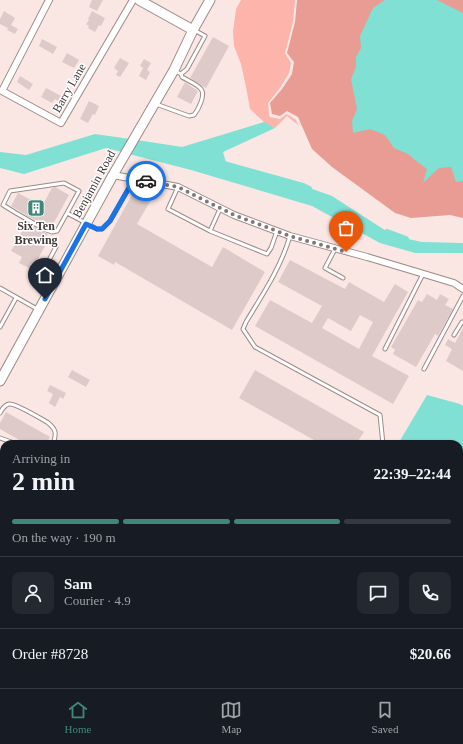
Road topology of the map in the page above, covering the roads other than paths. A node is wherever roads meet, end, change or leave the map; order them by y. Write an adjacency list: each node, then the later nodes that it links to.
1 (49, 0): 2 (street, Barry Lane)
2 (133, 0)
3 (139, 0): 5 (street)
4 (210, 0): 5 (street, Benjamin Road)
5 (193, 30): 6 (street, Benjamin Road); 6 (lane)
6 (178, 72): 7 (street, Benjamin Road); 7 (lane)
7 (155, 103): 8 (street, Benjamin Road)
8 (113, 175): 9 (street); 13 (street, Benjamin Road)
9 (134, 179): 10 (street); 13 (lane)
10 (178, 187): 11 (street); 14 (lane)
11 (220, 209): 14 (lane); 15 (street)
12 (67, 213): 12 (lane); 13 (lane)
13 (86, 224): 22 (street, Benjamin Road)
14 (210, 231): 15 (lane)
15 (277, 231): 16 (street)
16 (290, 236): 18 (street); 35 (lane)
17 (56, 247): 22 (lane)
18 (335, 249): 19 (street); 20 (lane)
19 (423, 274): 23 (street); 30 (lane)
20 (343, 278)
21 (0, 288): 25 (lane)
22 (51, 288): 26 (street, Benjamin Road)
23 (463, 288)
24 (463, 296): 31 (lane)
25 (16, 298): 26 (lane); 28 (lane)
26 (39, 310): 32 (street, Benjamin Road)
27 (463, 322): 29 (lane)
28 (0, 327)
29 (454, 335)
30 (385, 349)
31 (424, 369)
32 (0, 381)
33 (0, 412): 34 (lane)
34 (54, 440)
35 (383, 440)

